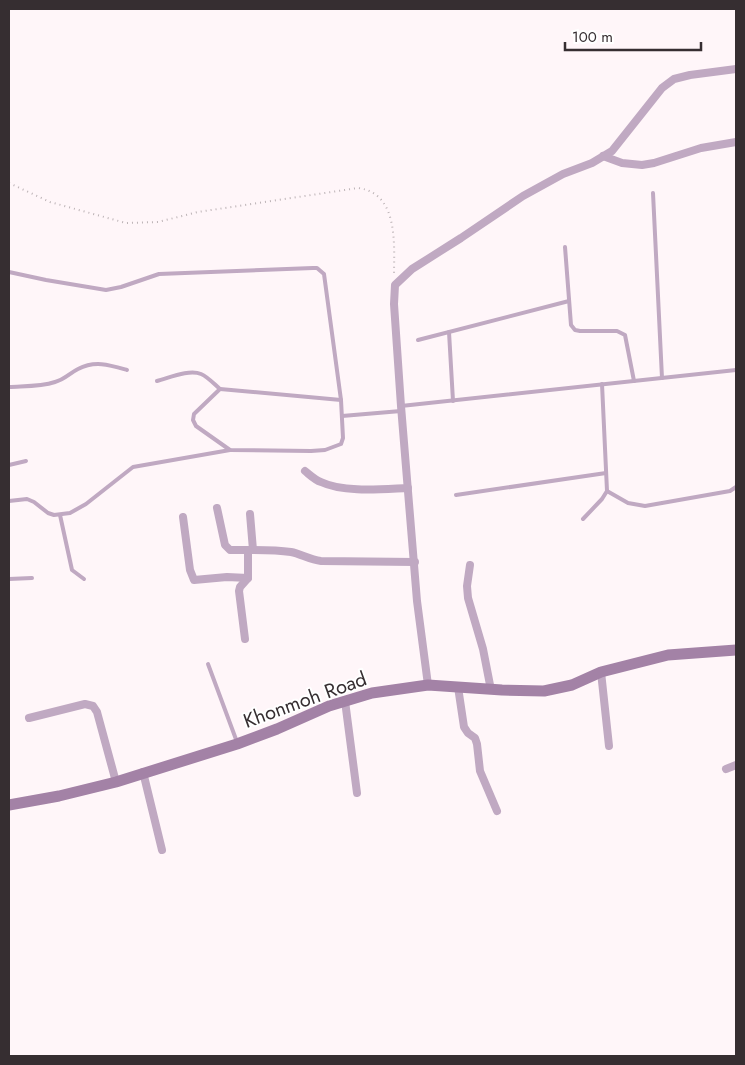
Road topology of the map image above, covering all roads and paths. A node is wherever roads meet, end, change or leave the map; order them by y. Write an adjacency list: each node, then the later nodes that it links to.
1 (736, 69): 3 (street)
2 (736, 142): 3 (street)
3 (603, 156): 8 (street)
4 (9, 183): 8 (path)
5 (654, 193): 14 (lane)
6 (565, 248): 9 (lane)
7 (9, 272): 20 (lane)
8 (395, 285): 22 (street)
9 (569, 301): 10 (lane); 16 (lane)
10 (449, 332): 11 (lane); 21 (lane)
11 (418, 340)
12 (127, 370): 18 (lane)
13 (736, 370): 14 (lane)
14 (662, 378): 16 (lane)
15 (157, 381): 19 (lane)
16 (634, 381): 17 (lane)
17 (602, 384): 21 (lane); 28 (lane)
18 (9, 387)
19 (220, 389): 20 (lane); 24 (lane)
20 (341, 400): 23 (lane)
21 (453, 401): 22 (lane)
22 (401, 408): 23 (lane); 30 (street)
23 (342, 416): 24 (lane)
24 (230, 450): 36 (lane)
25 (26, 462): 26 (lane)
26 (9, 465)
27 (305, 471): 30 (street)
28 (606, 473): 31 (lane); 32 (lane)
29 (736, 487): 31 (lane)
30 (408, 488): 40 (street)
31 (607, 491): 38 (lane)
32 (456, 495)
33 (9, 501): 36 (lane)
34 (218, 508): 39 (street)
35 (250, 514): 39 (street)
36 (60, 515): 45 (lane)
37 (183, 517): 43 (street)
38 (583, 519)
39 (251, 550): 40 (street); 43 (street)
40 (414, 562): 50 (street)
41 (470, 565): 52 (street)
42 (32, 578): 44 (lane)
43 (248, 578): 46 (street)
44 (9, 579)
45 (84, 579)
46 (245, 639)
47 (736, 650): 49 (main road, Khonmoh Road)
48 (208, 664): 55 (lane)
49 (601, 672): 52 (main road, Khonmoh Road); 56 (street)
50 (428, 685): 51 (main road, Khonmoh Road); 53 (main road, Khonmoh Road)
51 (458, 687): 52 (main road, Khonmoh Road); 63 (street)
52 (491, 690)
53 (345, 701): 55 (main road, Khonmoh Road); 61 (street)
54 (29, 718): 60 (street)
55 (237, 744): 59 (main road, Khonmoh Road)
56 (609, 746)
57 (736, 765): 58 (street)
58 (726, 769)
59 (143, 772): 60 (main road, Khonmoh Road); 64 (street)
60 (116, 782): 62 (main road, Khonmoh Road)
61 (356, 793)
62 (9, 805)
63 (497, 811)
64 (162, 850)

